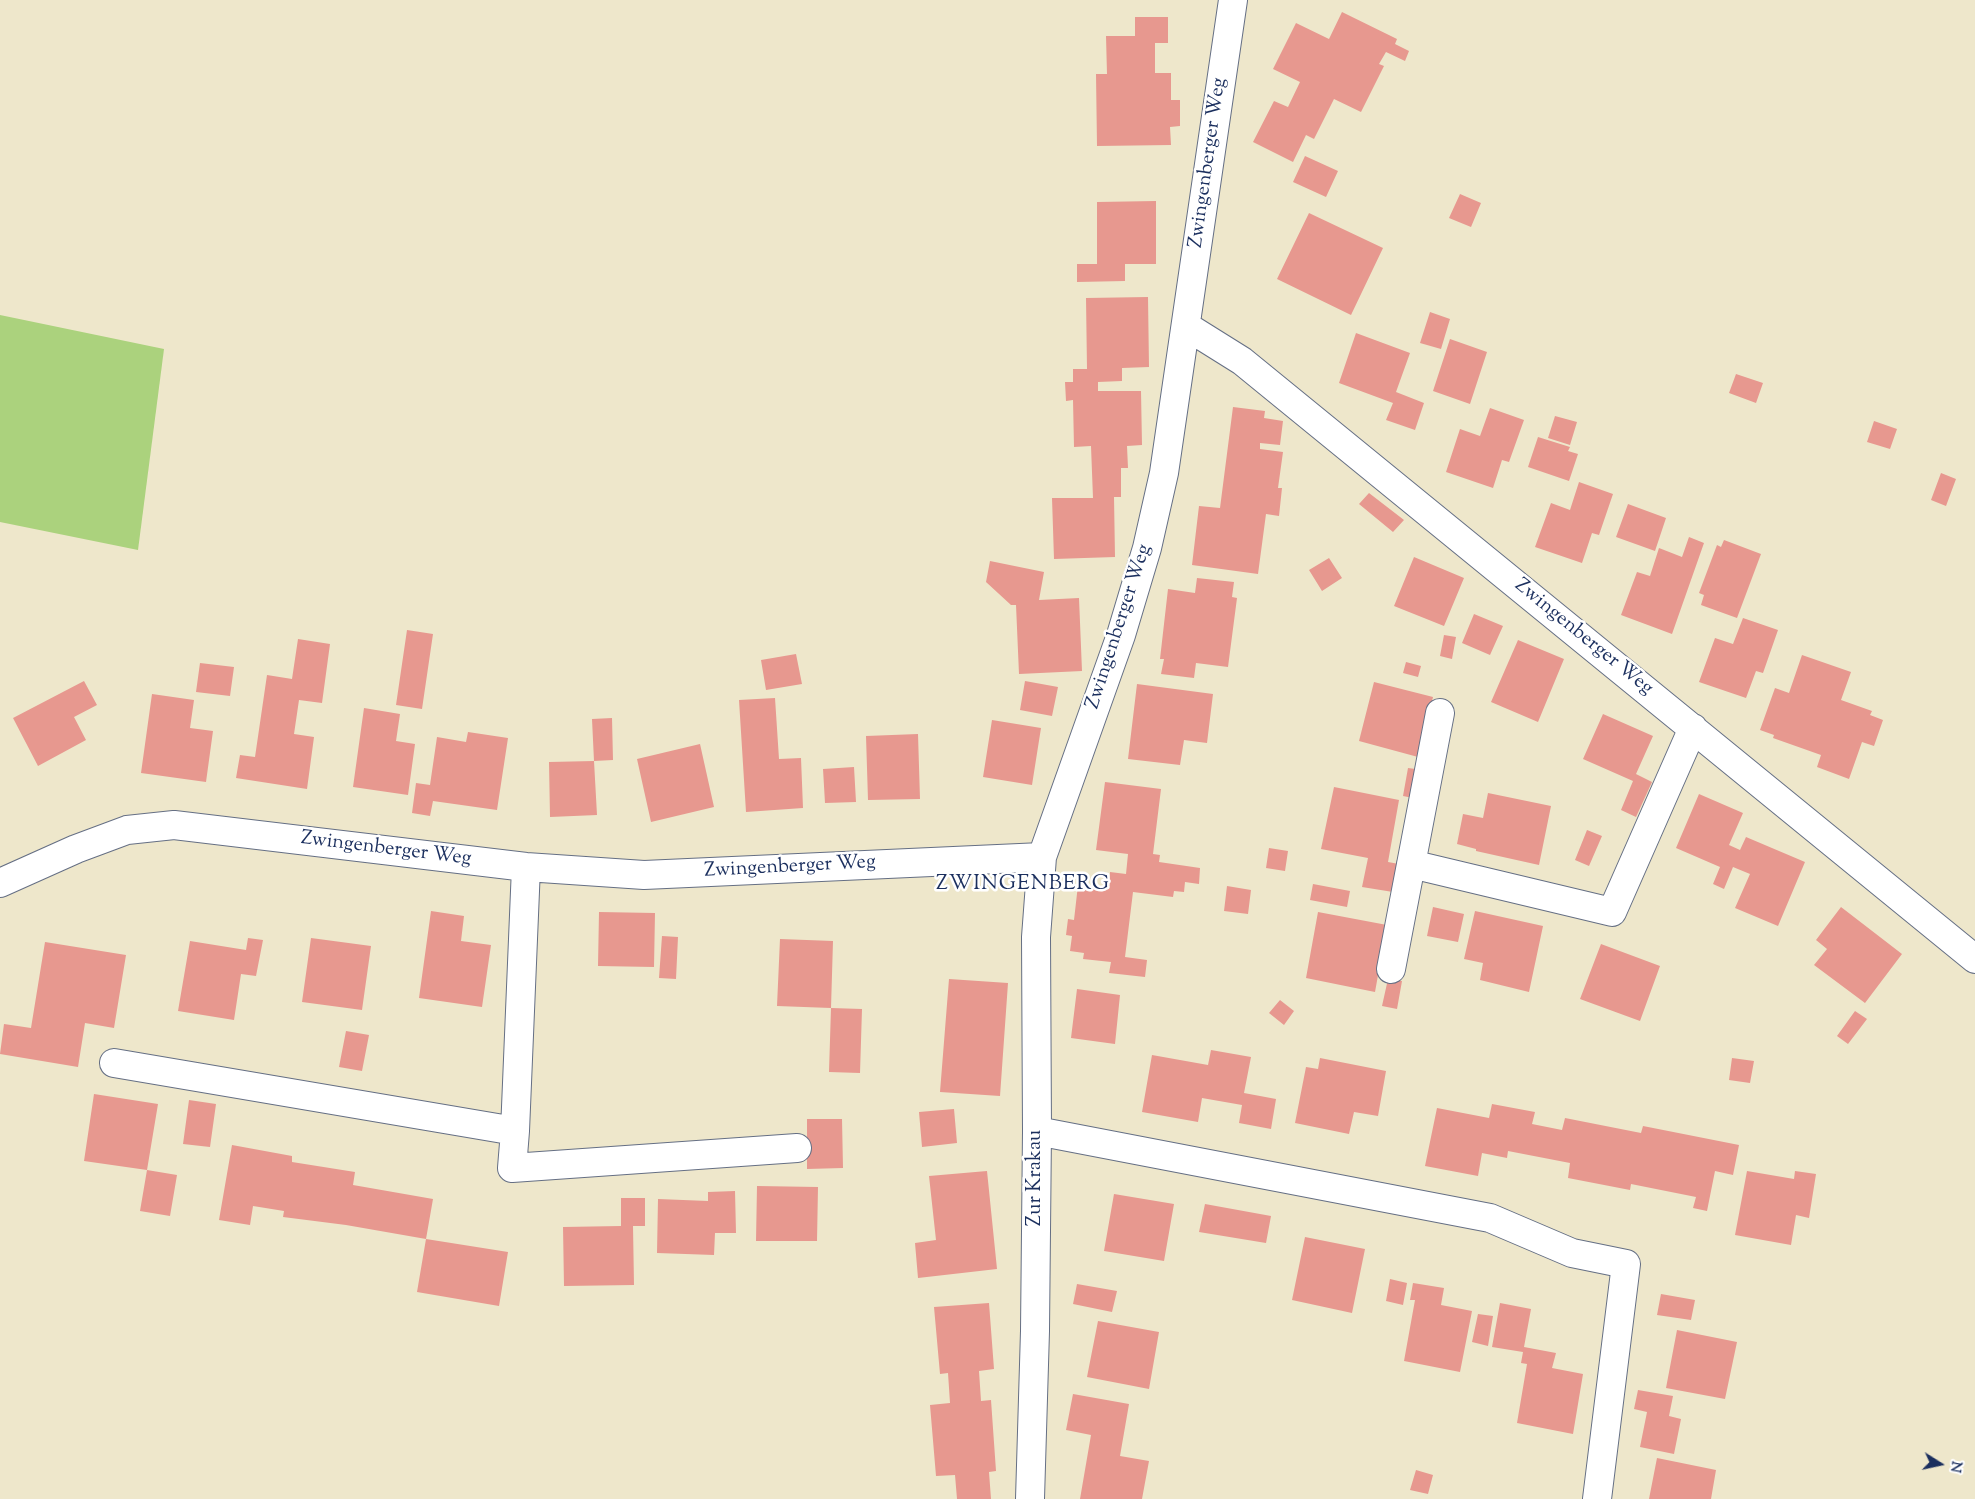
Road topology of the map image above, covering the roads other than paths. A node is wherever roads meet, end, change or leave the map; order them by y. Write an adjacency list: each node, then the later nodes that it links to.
1 (1233, 0): 2 (street, Zwingenberger Weg)
2 (1186, 326): 4 (street, Zwingenberger Weg); 5 (street, Zwingenberger Weg)
3 (1440, 713): 6 (street)
4 (1693, 728): 6 (street); 9 (street, Zwingenberger Weg)
5 (1042, 857): 7 (street, Zwingenberger Weg); 13 (street, Zur Krakau)
6 (1411, 864): 10 (street)
7 (526, 867): 8 (street, Zwingenberger Weg); 12 (street)
8 (0, 883)
9 (1975, 959)
10 (1391, 969)
11 (114, 1064): 12 (street)
12 (515, 1131): 14 (street)
13 (1037, 1131): 15 (street, Zur Krakau); 16 (street)
14 (796, 1148)
15 (1030, 1499)
16 (1596, 1499)

